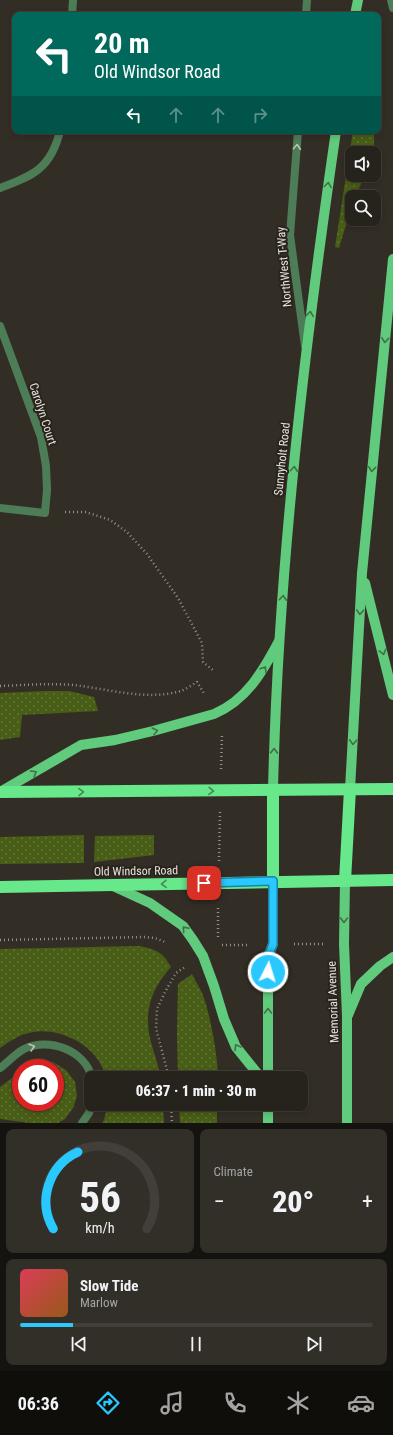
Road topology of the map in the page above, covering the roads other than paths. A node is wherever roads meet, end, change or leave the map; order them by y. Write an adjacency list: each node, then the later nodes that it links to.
1 (73, 0): 6 (street)
2 (307, 0): 7 (street)
3 (358, 0): 8 (main road)
4 (391, 0): 5 (street)
5 (393, 8)
6 (72, 12)
7 (306, 12)
8 (356, 12)
9 (59, 134): 12 (street)
10 (298, 134): 15 (street, NorthWest T-Way, one-way to 10)
11 (336, 134): 15 (main road, Sunnyholt Road, one-way to 11)
12 (0, 188)
13 (393, 259): 17 (main road, one-way to 17)
14 (0, 326): 16 (street, Carolyn Court)
15 (306, 353): 18 (main road, Sunnyholt Road, one-way to 15)
16 (0, 508)
17 (362, 574): 19 (main road, one-way to 19); 20 (main road, one-way to 20)
18 (280, 637): 22 (main road, Sunnyholt Road, one-way to 18); 23 (main road, one-way to 18)
19 (393, 695)
20 (350, 789): 21 (highway); 22 (highway); 26 (highway)
21 (393, 789)
22 (273, 790): 23 (highway, one-way to 22); 25 (highway)
23 (0, 792)
24 (393, 880): 26 (highway, Old Windsor Road)
25 (273, 881): 26 (highway, Old Windsor Road); 27 (highway, Old Windsor Road, one-way to 27); 34 (main road, one-way to 25)
26 (345, 881): 30 (main road, Memorial Avenue, one-way to 30)
27 (113, 886): 28 (highway, Old Windsor Road); 33 (main road, one-way to 27)
28 (0, 887)
29 (393, 957): 30 (main road)
30 (347, 1016): 39 (main road, Memorial Avenue)
31 (0, 1068): 32 (street, one-way to 32)
32 (89, 1071)
33 (255, 1071)
34 (268, 1071)
35 (90, 1111): 37 (street)
36 (268, 1111): 38 (main road)
37 (82, 1123)
38 (268, 1123)
39 (347, 1123)

